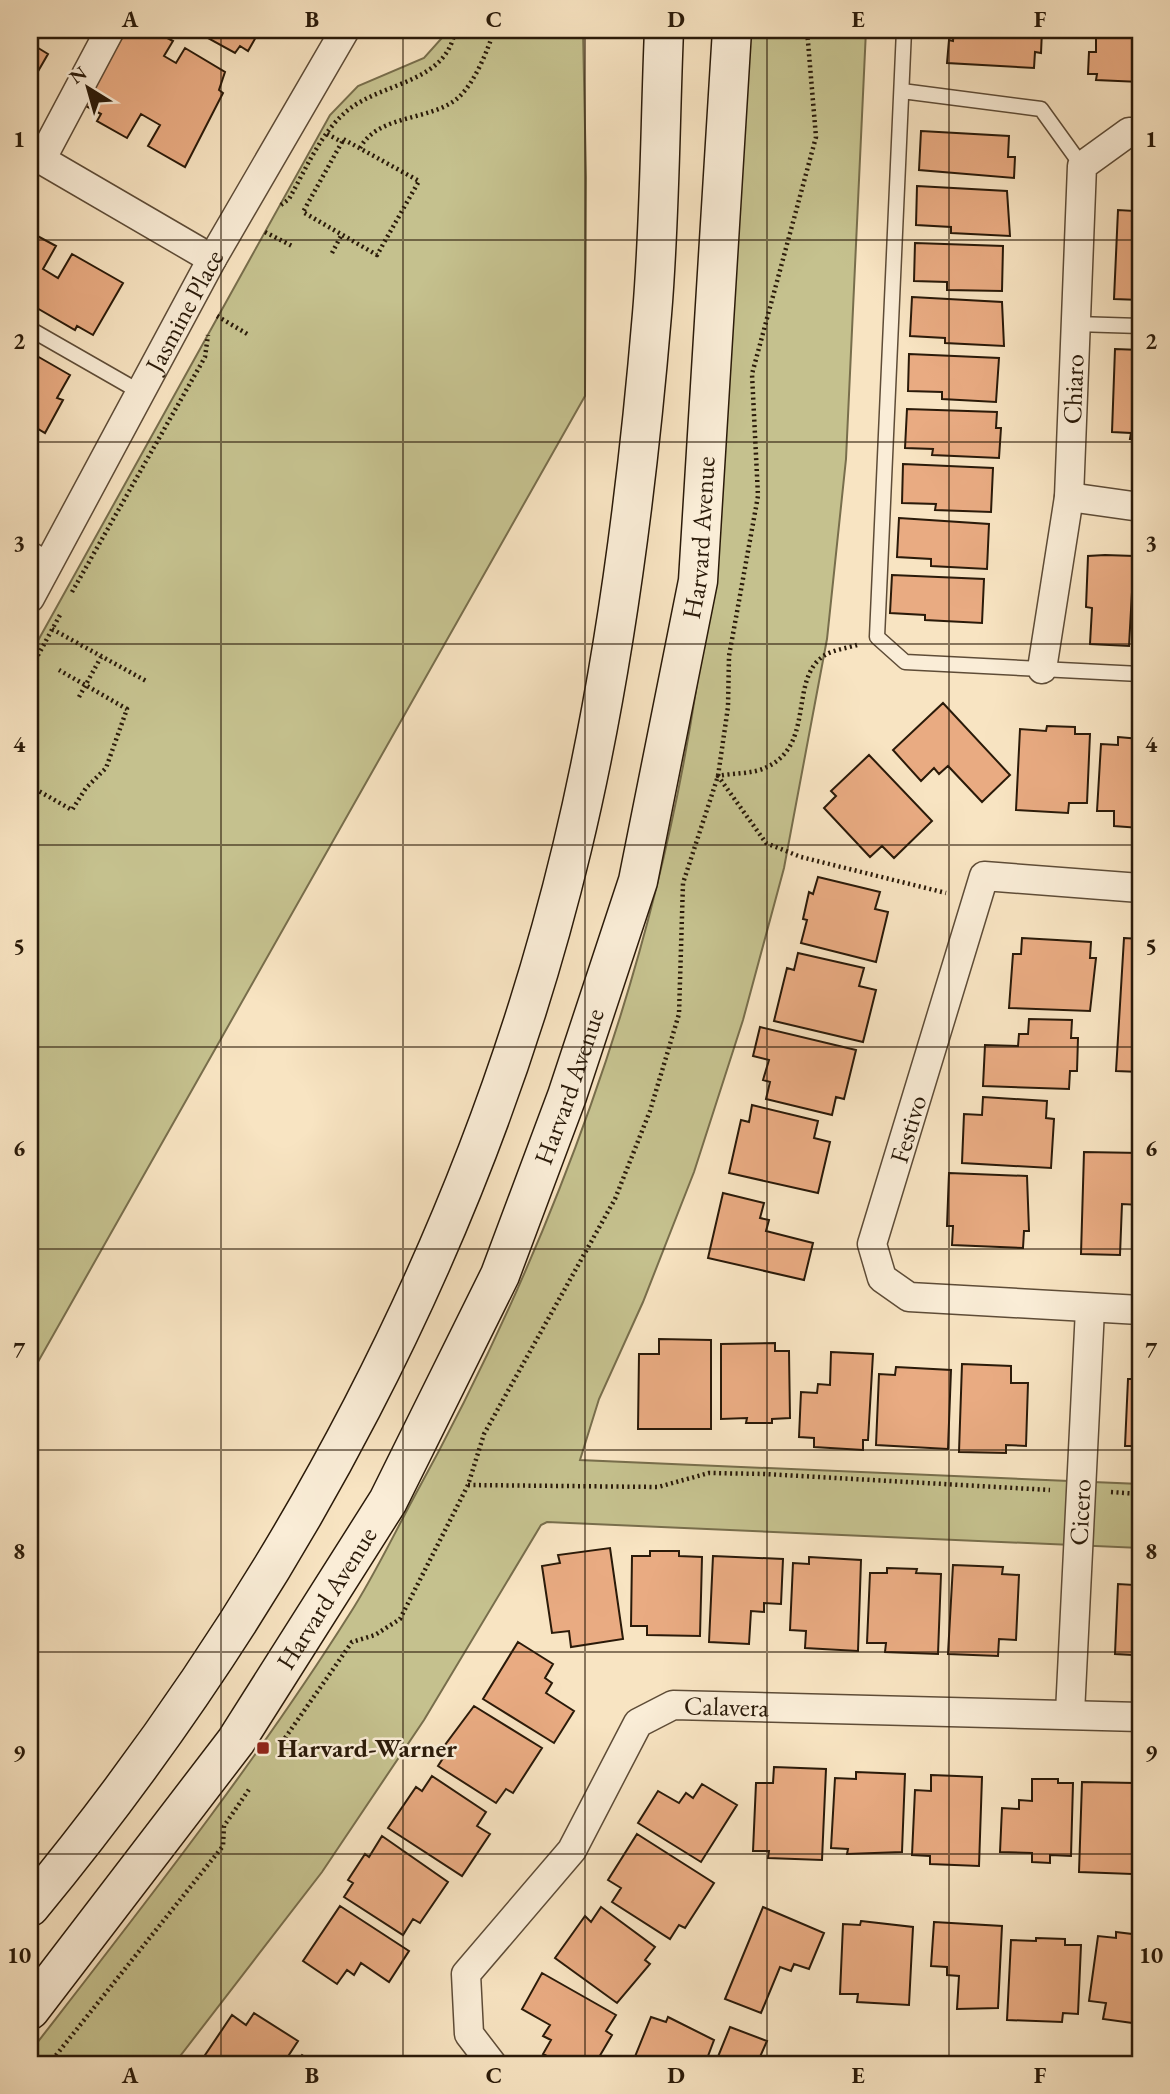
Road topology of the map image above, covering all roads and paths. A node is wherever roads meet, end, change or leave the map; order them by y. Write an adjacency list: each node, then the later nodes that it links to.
1 (110, 30): 13 (street)
2 (345, 30): 20 (street, Jasmine Place)
3 (455, 30): 10 (path)
4 (494, 30): 12 (path)
5 (664, 30): 52 (main road)
6 (732, 30): 53 (main road, Harvard Avenue)
7 (904, 30): 8 (lane)
8 (902, 91): 14 (lane); 33 (lane)
9 (1134, 133): 14 (street)
10 (327, 134): 11 (path); 15 (path)
11 (341, 142): 12 (path); 17 (path)
12 (360, 148): 17 (path)
13 (35, 156): 20 (street)
14 (1082, 166): 22 (street, Chiaro)
15 (279, 206)
16 (265, 222): 18 (path)
17 (342, 234): 19 (path)
18 (294, 247)
19 (332, 253)
20 (212, 259): 27 (street, Jasmine Place)
21 (211, 319): 26 (path)
22 (1076, 324): 23 (lane); 28 (street, Chiaro)
23 (1140, 326)
24 (208, 327): 32 (path)
25 (30, 329): 27 (lane)
26 (249, 335)
27 (140, 392): 30 (street, Jasmine Place)
28 (1069, 497): 29 (street); 35 (street, Chiaro)
29 (1140, 508)
30 (40, 554): 31 (street, Jasmine Place)
31 (30, 597)
32 (52, 629): 34 (path); 36 (path)
33 (877, 637): 35 (lane); 44 (path)
34 (101, 657): 39 (path); 40 (path)
35 (1042, 669): 38 (lane)
36 (30, 670)
37 (59, 670): 40 (path)
38 (1140, 674)
39 (148, 682)
40 (86, 685): 41 (path); 42 (path)
41 (79, 698)
42 (31, 789)
43 (1140, 888): 44 (street, Festivo)
44 (977, 901): 45 (street, Festivo)
45 (1090, 1309): 46 (street, Festivo); 48 (street, Cicero)
46 (1140, 1310)
47 (468, 1485): 48 (path)
48 (1083, 1491): 49 (path); 50 (street, Cicero)
49 (1140, 1494)
50 (1070, 1713): 51 (street, Calavera); 56 (street, Calavera)
51 (1140, 1717)
52 (30, 1907)
53 (30, 2010)
54 (60, 2050): 55 (path)
55 (49, 2064)
56 (492, 2064)

